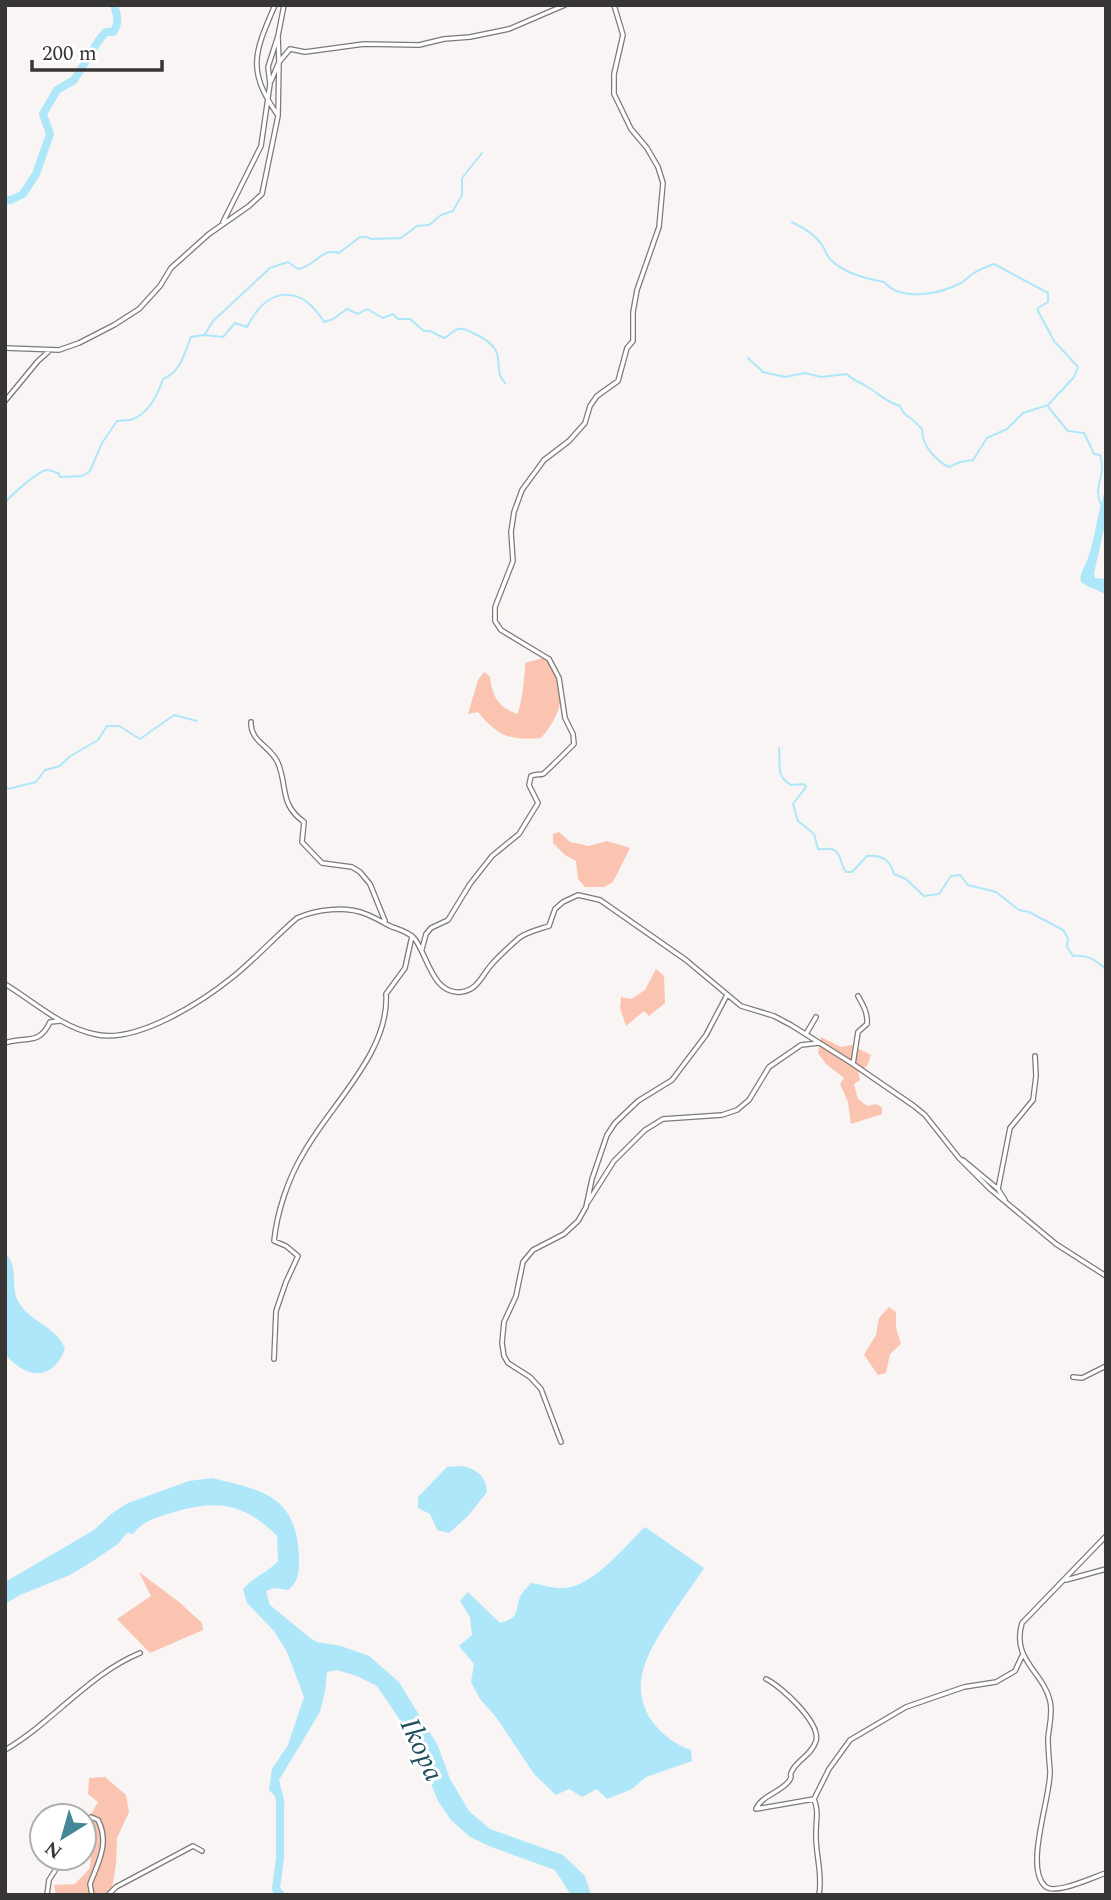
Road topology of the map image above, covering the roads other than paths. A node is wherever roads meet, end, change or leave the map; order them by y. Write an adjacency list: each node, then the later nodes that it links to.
1 (275, 5): 8 (street)
2 (284, 5): 5 (street)
3 (565, 5): 6 (street)
4 (614, 5): 17 (street)
5 (278, 36): 6 (street); 7 (street)
6 (279, 62): 7 (street); 9 (street)
7 (270, 84): 8 (street)
8 (267, 100): 9 (street); 10 (street)
9 (278, 116): 10 (street)
10 (222, 224): 12 (street)
11 (5, 348): 12 (street)
12 (50, 351): 13 (street)
13 (5, 401)
14 (251, 722): 15 (street)
15 (386, 923): 16 (street); 22 (street)
16 (412, 936): 17 (street); 33 (street)
17 (422, 948): 19 (street)
18 (5, 984): 22 (street)
19 (727, 996): 23 (street); 30 (street)
20 (858, 996): 27 (street)
21 (817, 1017): 23 (street)
22 (62, 1021): 24 (street)
23 (806, 1034): 25 (street)
24 (5, 1043)
25 (820, 1043): 27 (street); 30 (street)
26 (1035, 1056): 29 (street)
27 (853, 1064): 28 (street)
28 (959, 1158): 29 (street); 31 (street)
29 (998, 1189): 31 (street)
30 (586, 1207): 36 (street)
31 (1010, 1208): 32 (street)
32 (1106, 1276)
33 (274, 1359)
34 (1106, 1366): 35 (street)
35 (1073, 1377)
36 (561, 1443)
37 (1106, 1536): 39 (street)
38 (1106, 1569): 39 (street)
39 (1063, 1580): 41 (street)
40 (140, 1653): 43 (street)
41 (1022, 1656): 44 (street); 50 (street)
42 (766, 1679): 44 (street)
43 (5, 1750)
44 (814, 1799): 54 (street)
45 (98, 1824): 47 (street)
46 (202, 1851): 53 (street)
47 (98, 1869)
48 (54, 1872): 51 (street)
49 (96, 1872): 52 (street)
50 (1106, 1873)
51 (47, 1895)
52 (92, 1895)
53 (107, 1895)
54 (819, 1895)

